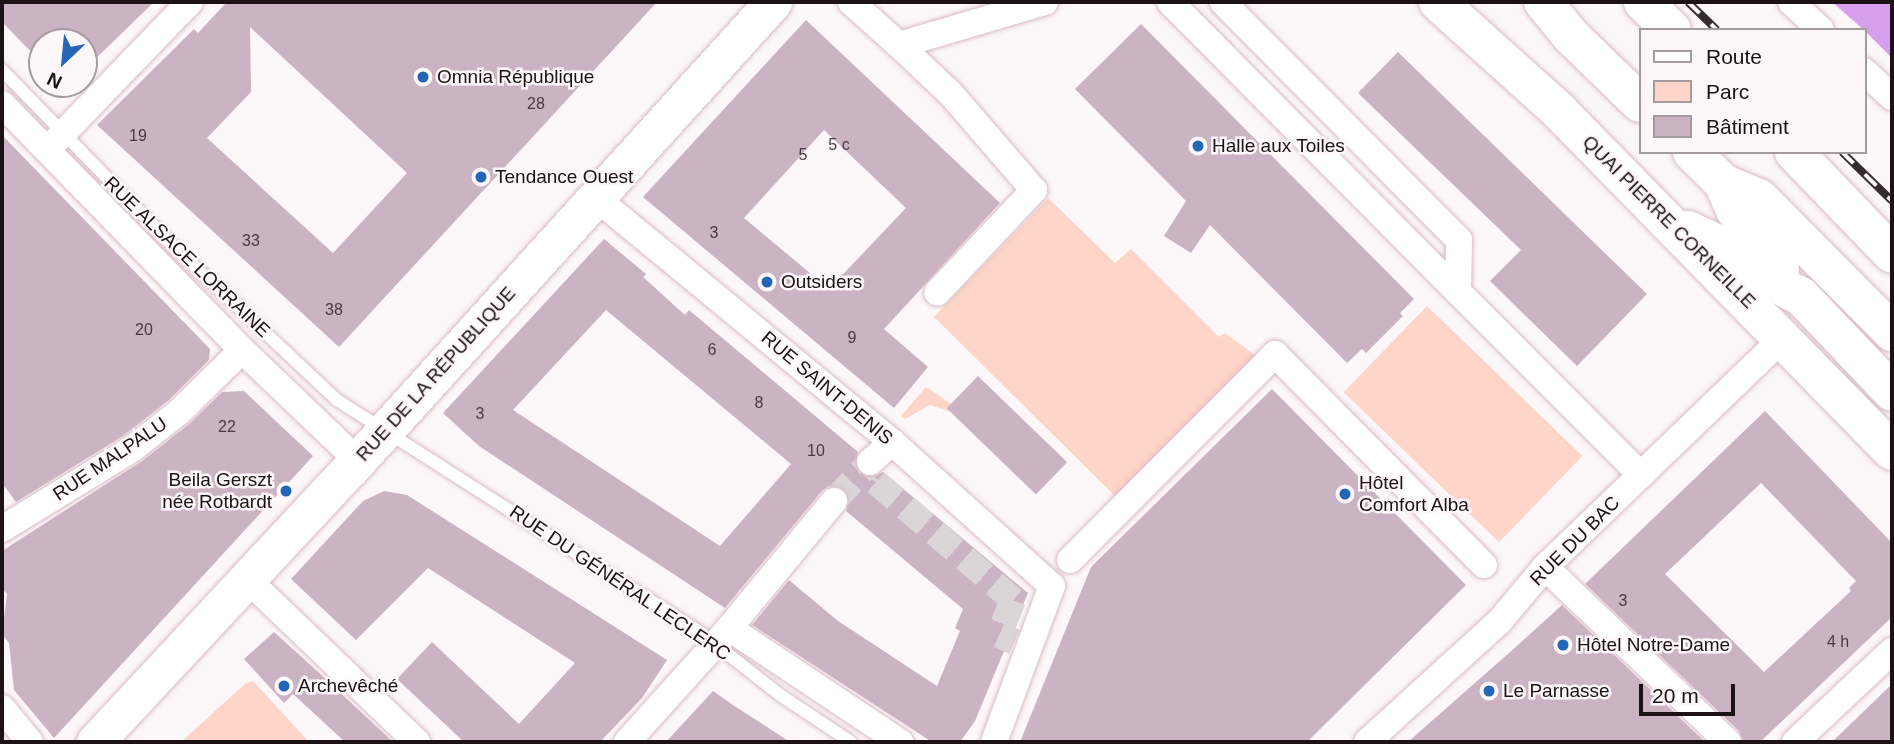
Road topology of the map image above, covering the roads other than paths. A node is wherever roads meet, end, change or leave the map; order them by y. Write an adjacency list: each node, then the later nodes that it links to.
1 (190, 2): 23 (street)
2 (773, 2): 27 (street, RUE DE LA RÉPUBLIQUE)
3 (851, 2): 16 (street)
4 (1045, 2): 16 (street)
5 (1170, 2): 30 (street)
6 (1223, 2): 30 (street)
7 (1438, 2): 19 (main road, QUAI PIERRE CORNEILLE)
8 (1468, 2): 19 (main road)
9 (1528, 2): 15 (main road)
10 (1543, 2): 15 (main road)
11 (1643, 2): 13 (main road)
12 (1791, 2): 14 (street)
13 (1670, 28)
14 (1819, 28)
15 (1571, 36): 21 (main road)
16 (907, 43): 31 (street)
17 (2, 70): 23 (lane, RUE ALSACE LORRAINE)
18 (1866, 73): 20 (street)
19 (1528, 81): 28 (main road, QUAI PIERRE CORNEILLE)
20 (1892, 97)
21 (1638, 101)
22 (2, 104): 23 (street, RUE ALSACE LORRAINE)
23 (55, 142): 35 (street, RUE ALSACE LORRAINE); 37 (lane, RUE ALSACE LORRAINE)
24 (1694, 154): 26 (main road)
25 (1796, 154): 29 (main road)
26 (1723, 183): 32 (main road); 33 (main road)
27 (595, 197): 37 (street, RUE DE LA RÉPUBLIQUE); 38 (street, RUE SAINT-DENIS)
28 (1662, 217): 32 (main road); 34 (main road, QUAI PIERRE CORNEILLE)
29 (1892, 254)
30 (1458, 292): 42 (street)
31 (937, 293)
32 (1801, 296): 36 (main road)
33 (1892, 332)
34 (1783, 338): 39 (main road, QUAI PIERRE CORNEILLE); 42 (street, RUE DU BAC)
35 (242, 350): 40 (street, RUE ALSACE LORRAINE); 44 (street, RUE MALPALU)
36 (1892, 392)
37 (384, 432): 40 (street, RUE DE LA RÉPUBLIQUE); 49 (lane, RUE DU GÉNÉRAL LECLERC)
38 (892, 442): 41 (street); 58 (street, RUE SAINT-DENIS)
39 (1892, 451)
40 (358, 460): 48 (street, RUE DE LA RÉPUBLIQUE)
41 (870, 462)
42 (1641, 475): 47 (street, RUE DU BAC)
43 (835, 501): 49 (street)
44 (2, 529)
45 (1070, 560): 46 (street)
46 (1484, 565)
47 (1545, 567): 59 (street, RUE DU BAC); 60 (street)
48 (247, 579): 53 (street, RUE DE LA RÉPUBLIQUE); 54 (street)
49 (722, 636): 55 (street); 56 (lane, RUE DU GÉNÉRAL LECLERC); 57 (street, RUE DU GÉNÉRAL LECLERC)
50 (1892, 651): 61 (street)
51 (2, 708): 52 (street)
52 (30, 742)
53 (95, 742)
54 (417, 742)
55 (627, 742)
56 (852, 742)
57 (900, 742)
58 (994, 742)
59 (1367, 742)
60 (1728, 742)
61 (1795, 742)

